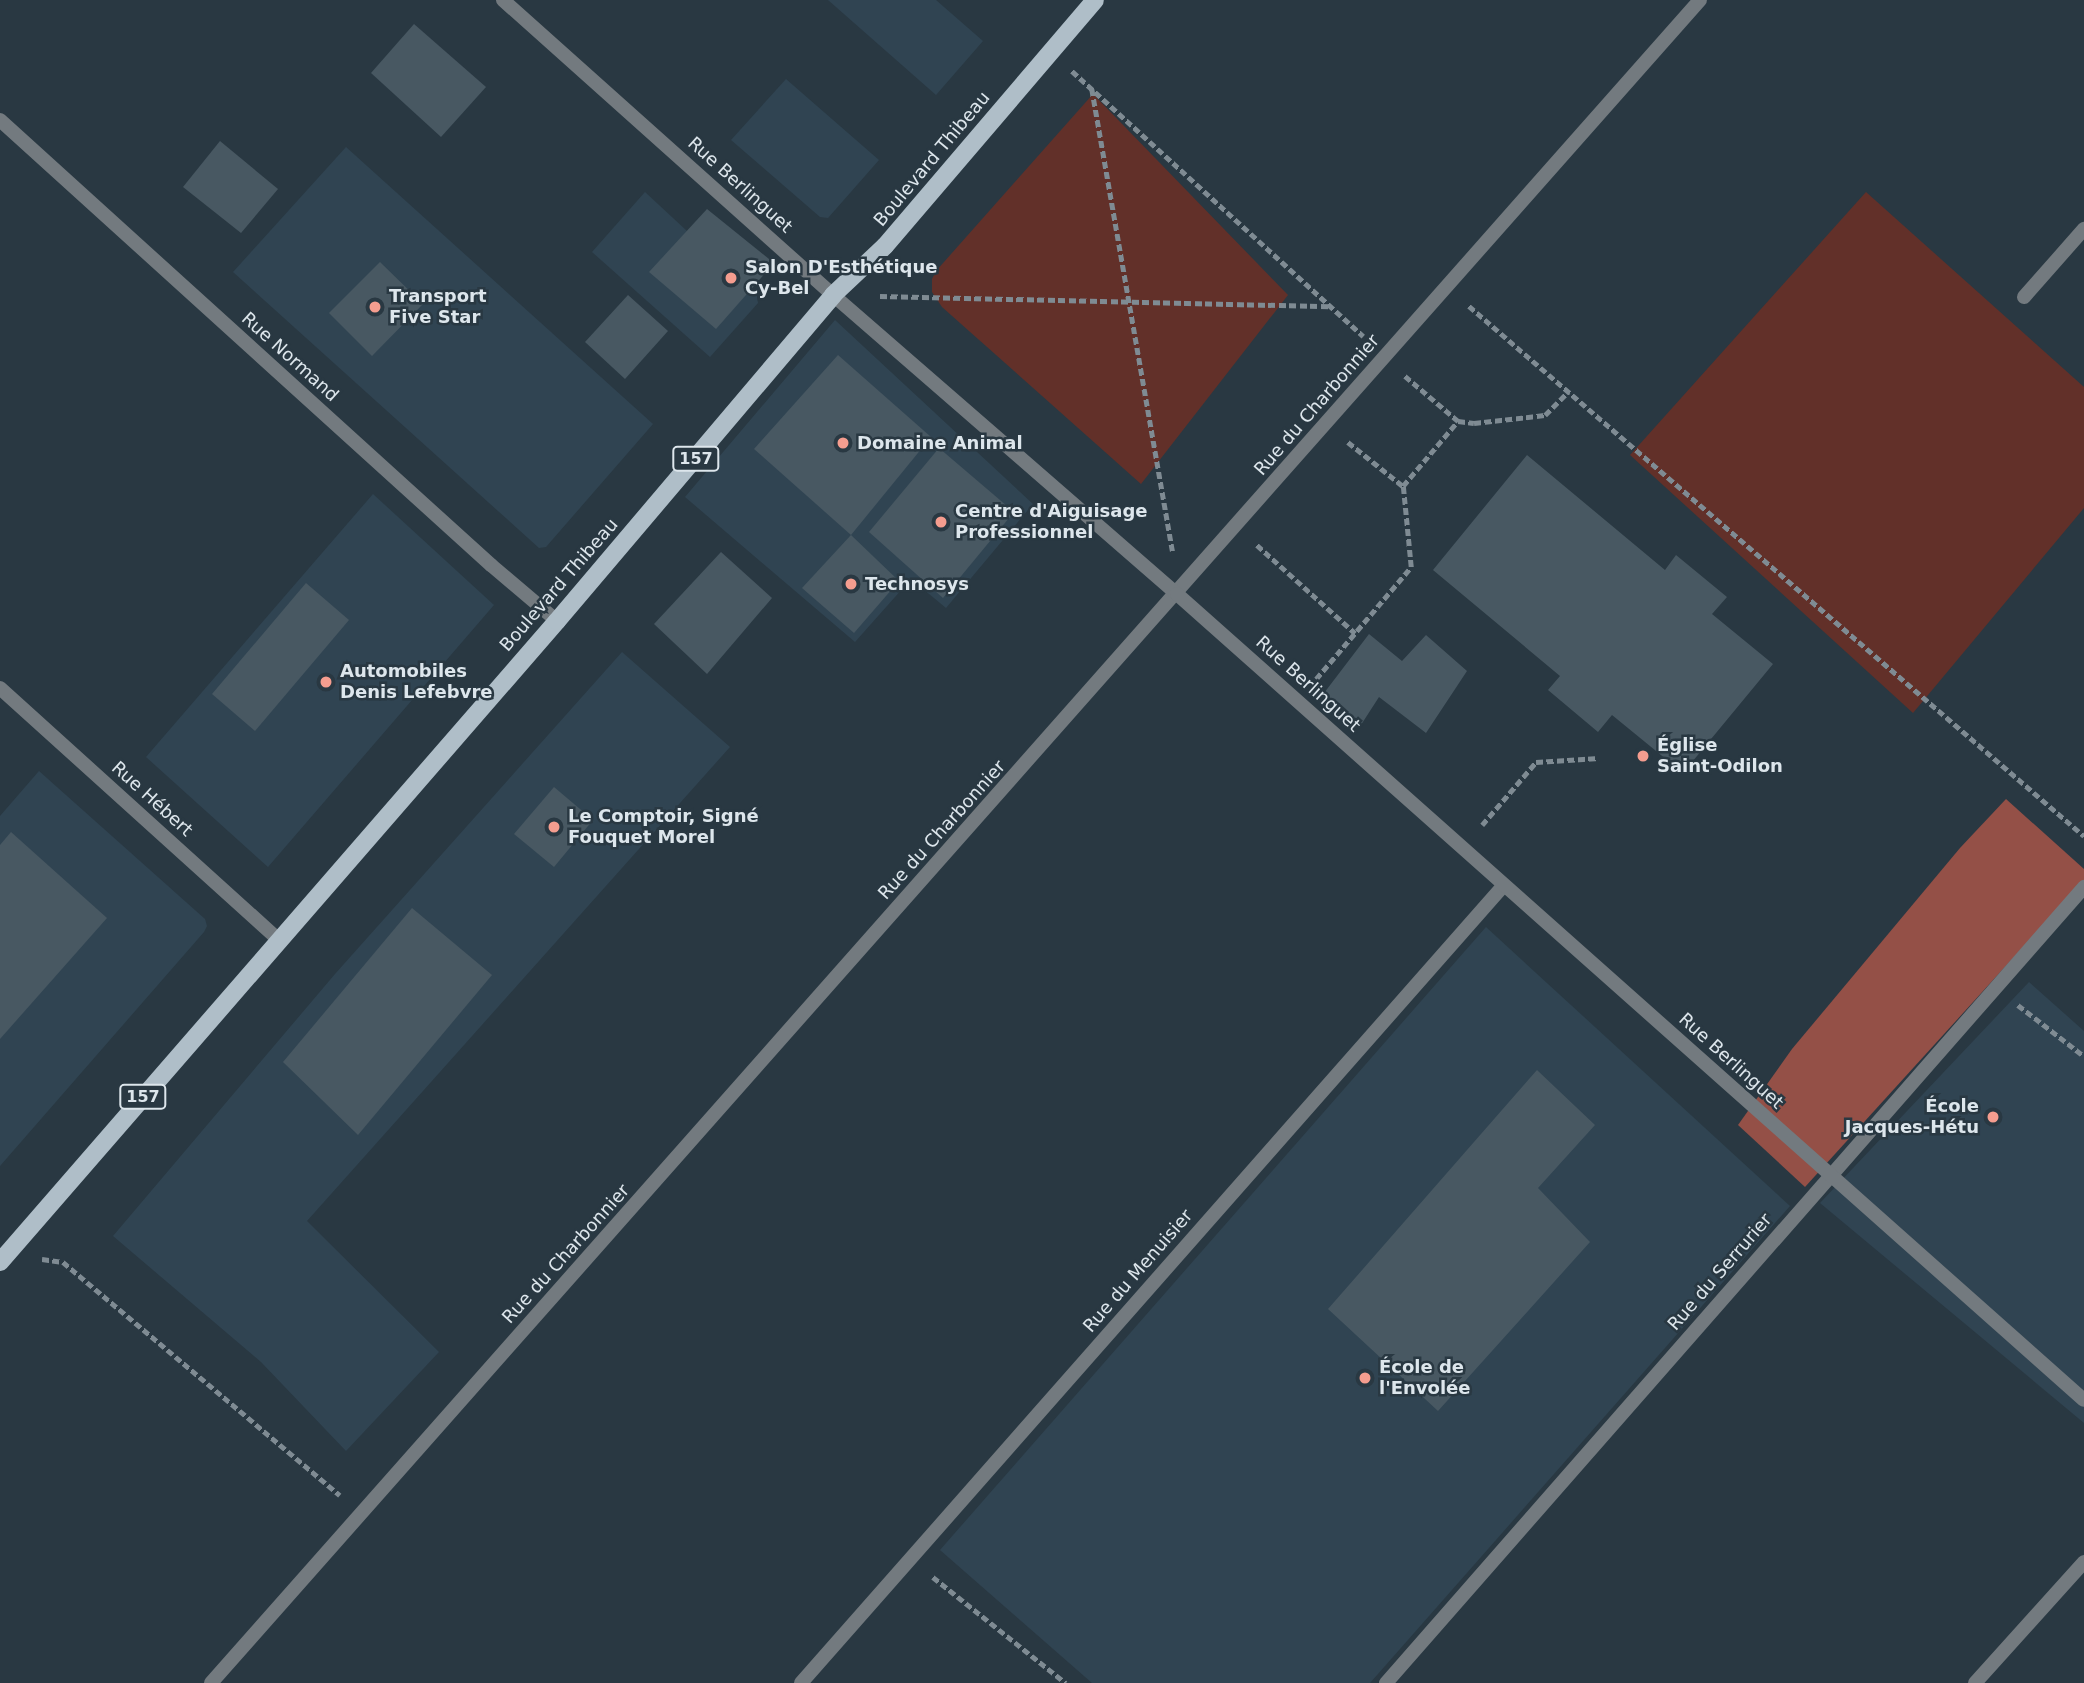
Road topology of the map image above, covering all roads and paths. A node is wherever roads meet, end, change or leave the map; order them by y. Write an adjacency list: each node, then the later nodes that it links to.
1 (503, 0): 7 (street, Rue Berlinguet)
2 (1095, 0): 7 (main road, Boulevard Thibeau / 157)
3 (1700, 0): 6 (street, Rue du Charbonnier)
4 (0, 120): 19 (street, Rue Normand)
5 (2084, 229): 8 (street)
6 (1447, 288): 11 (street, Rue du Charbonnier); 12 (path)
7 (833, 295): 9 (path); 18 (street, Rue Berlinguet); 19 (main road, Boulevard Thibeau / 157)
8 (2024, 296)
9 (1130, 300): 10 (path); 10 (path); 18 (path)
10 (1330, 306): 11 (path)
11 (1385, 357): 15 (street, Rue du Charbonnier)
12 (1568, 392): 14 (path); 25 (path)
13 (1432, 400): 14 (path)
14 (1458, 421): 16 (path)
15 (1326, 425): 16 (path); 17 (street, Rue du Charbonnier)
16 (1403, 486): 20 (path)
17 (1236, 527): 18 (street, Rue du Charbonnier); 20 (path)
18 (1177, 594): 26 (street, Rue Berlinguet); 34 (street, Rue du Charbonnier)
19 (557, 621): 28 (main road, Boulevard Thibeau / 157)
20 (1355, 633): 21 (path)
21 (1323, 671)
22 (0, 688): 28 (street, Rue Hébert)
23 (1599, 758): 24 (path)
24 (1491, 813)
25 (2084, 836)
26 (1504, 885): 31 (street, Rue Berlinguet); 35 (street, Rue du Menuisier)
27 (2084, 887): 29 (street, Rue du Serrurier)
28 (279, 940): 32 (main road, Boulevard Thibeau / 157)
29 (1996, 988): 30 (path); 31 (street, Rue du Serrurier)
30 (2084, 1056)
31 (1831, 1175): 33 (street, Rue Berlinguet); 40 (street, Rue du Serrurier)
32 (3, 1254): 34 (path)
33 (2084, 1400)
34 (362, 1514): 37 (street, Rue du Charbonnier)
35 (911, 1559): 38 (street, Rue du Menuisier); 39 (path)
36 (2084, 1562): 41 (street)
37 (211, 1683)
38 (801, 1683)
39 (1066, 1683)
40 (1386, 1683)
41 (1975, 1683)

